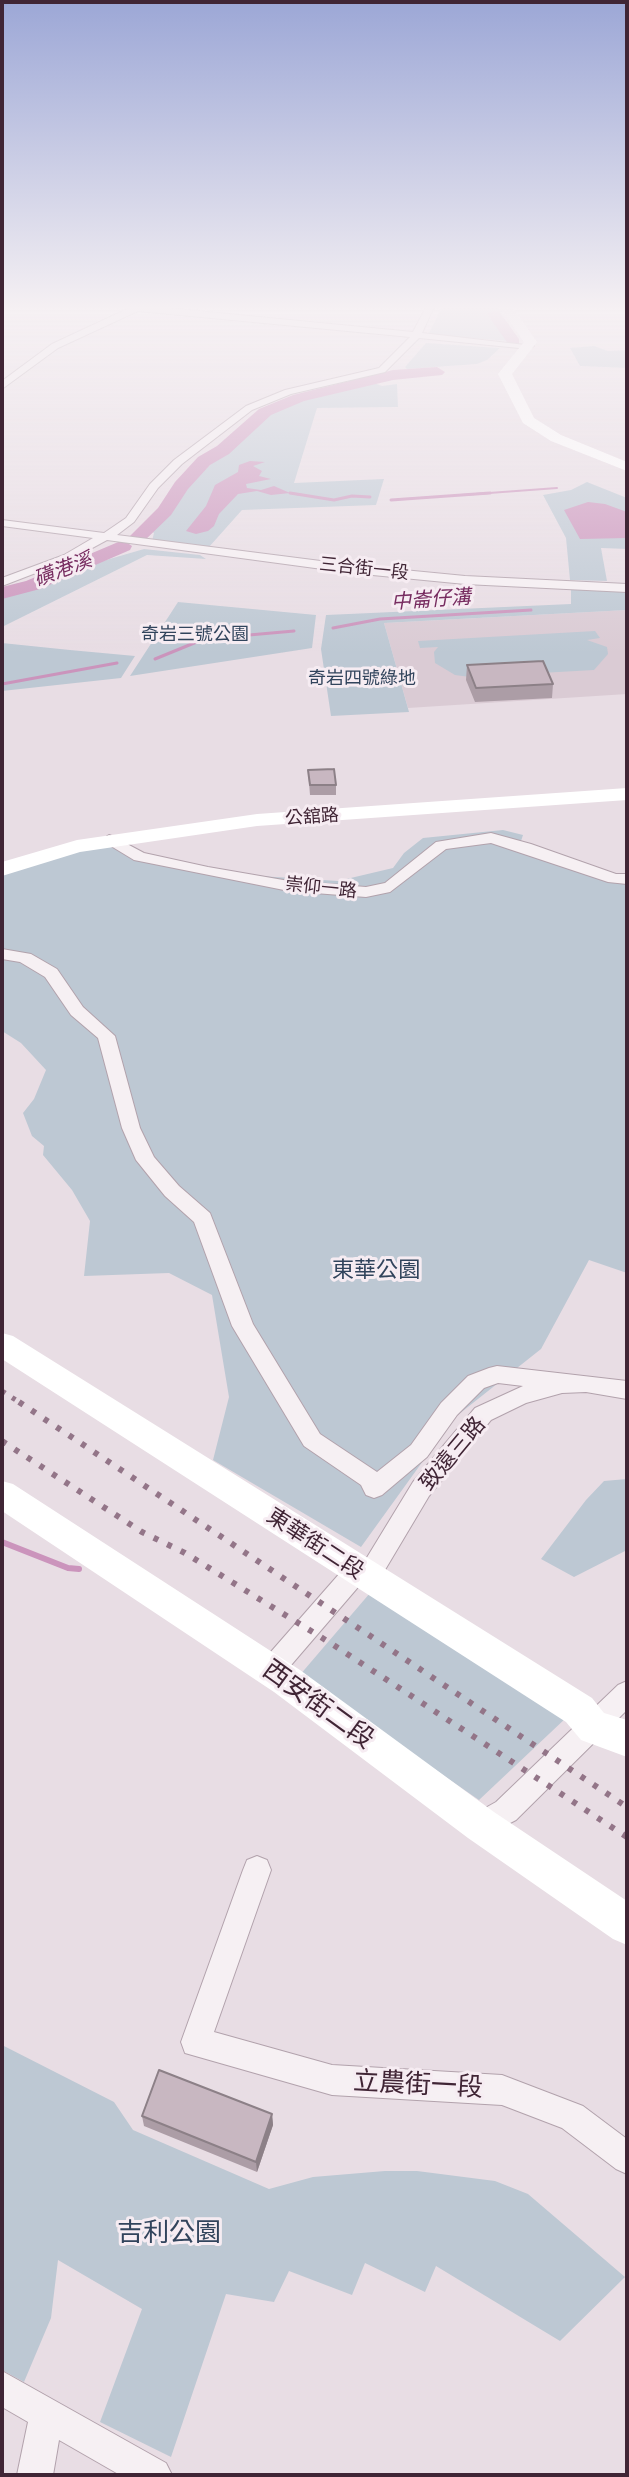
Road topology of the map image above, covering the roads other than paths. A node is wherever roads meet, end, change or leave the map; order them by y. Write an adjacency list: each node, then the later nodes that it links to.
1 (230, 423): 5 (street)
2 (532, 423): 3 (street)
3 (627, 467)
4 (2, 523): 5 (street, 三合街一段)
5 (104, 538): 6 (street); 7 (street); 8 (street, 三合街一段)
6 (2, 574)
7 (2, 582)
8 (627, 588)
9 (627, 794): 10 (street, 公舘路)
10 (109, 840): 11 (street, 公舘路); 12 (street, 崇仰一路)
11 (2, 869)
12 (627, 879)
13 (2, 954): 15 (street)
14 (2, 1344): 18 (street, 東華街二段)
15 (562, 1384): 16 (street, 致遠三路); 18 (street, 致遠三路)
16 (627, 1390)
17 (2, 1494): 19 (street, 西安街二段)
18 (361, 1575): 19 (street, 致遠三路); 21 (street, 東華街二段)
19 (271, 1670): 23 (street, 西安街二段)
20 (627, 1693): 21 (street)
21 (594, 1728): 22 (street, 東華街二段); 23 (street)
22 (627, 1740)
23 (481, 1825): 25 (street, 西安街二段)
24 (257, 1870): 26 (street, 立農街一段)
25 (627, 1925)
26 (627, 2158)
27 (2, 2388): 28 (street)
28 (47, 2413): 29 (street); 30 (street)
29 (35, 2475)
30 (154, 2475)

